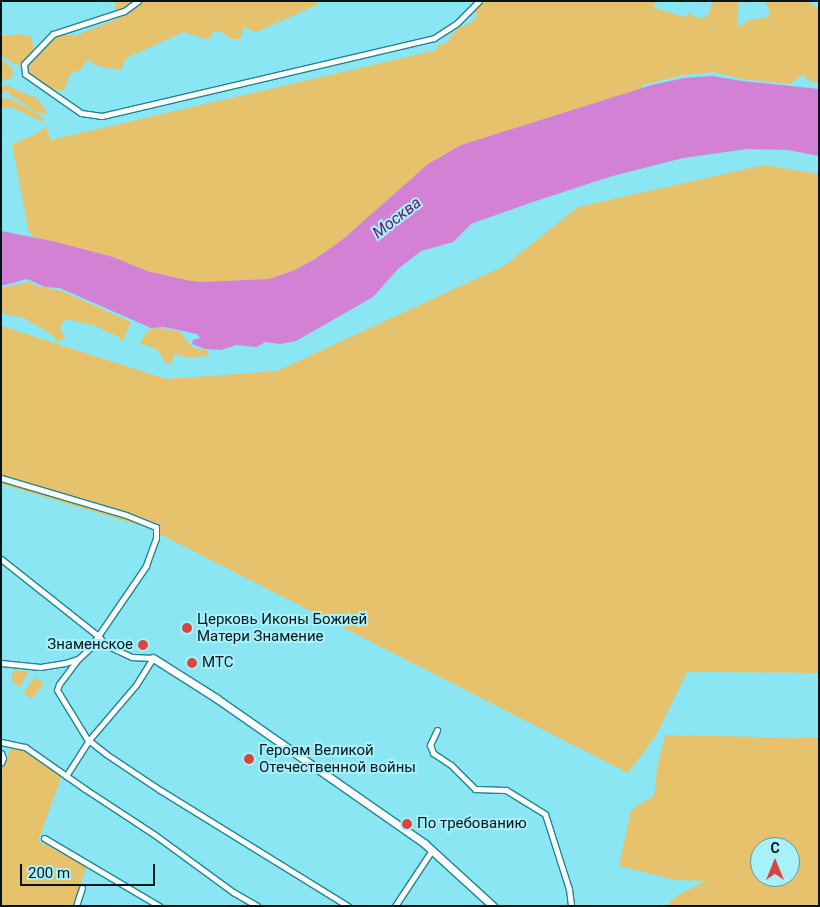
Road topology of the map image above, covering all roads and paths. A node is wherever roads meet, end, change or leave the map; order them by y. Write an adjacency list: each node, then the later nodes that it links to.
1 (138, 1): 2 (street)
2 (479, 1)
3 (1, 478): 5 (street)
4 (1, 559): 5 (street)
5 (98, 636): 7 (street); 8 (street)
6 (144, 654): 7 (street)
7 (153, 658): 11 (street); 17 (street)
8 (78, 659): 9 (street); 11 (street)
9 (1, 663)
10 (437, 730): 25 (street)
11 (89, 740): 15 (street); 22 (street)
12 (1, 742): 15 (street)
13 (1, 753): 14 (street)
14 (1, 764)
15 (66, 776): 21 (street)
16 (44, 838): 19 (street)
17 (432, 850): 23 (street); 24 (street)
18 (82, 888): 20 (street)
19 (156, 905)
20 (76, 906)
21 (257, 906)
22 (348, 906)
23 (395, 906)
24 (493, 906)
25 (571, 906)

